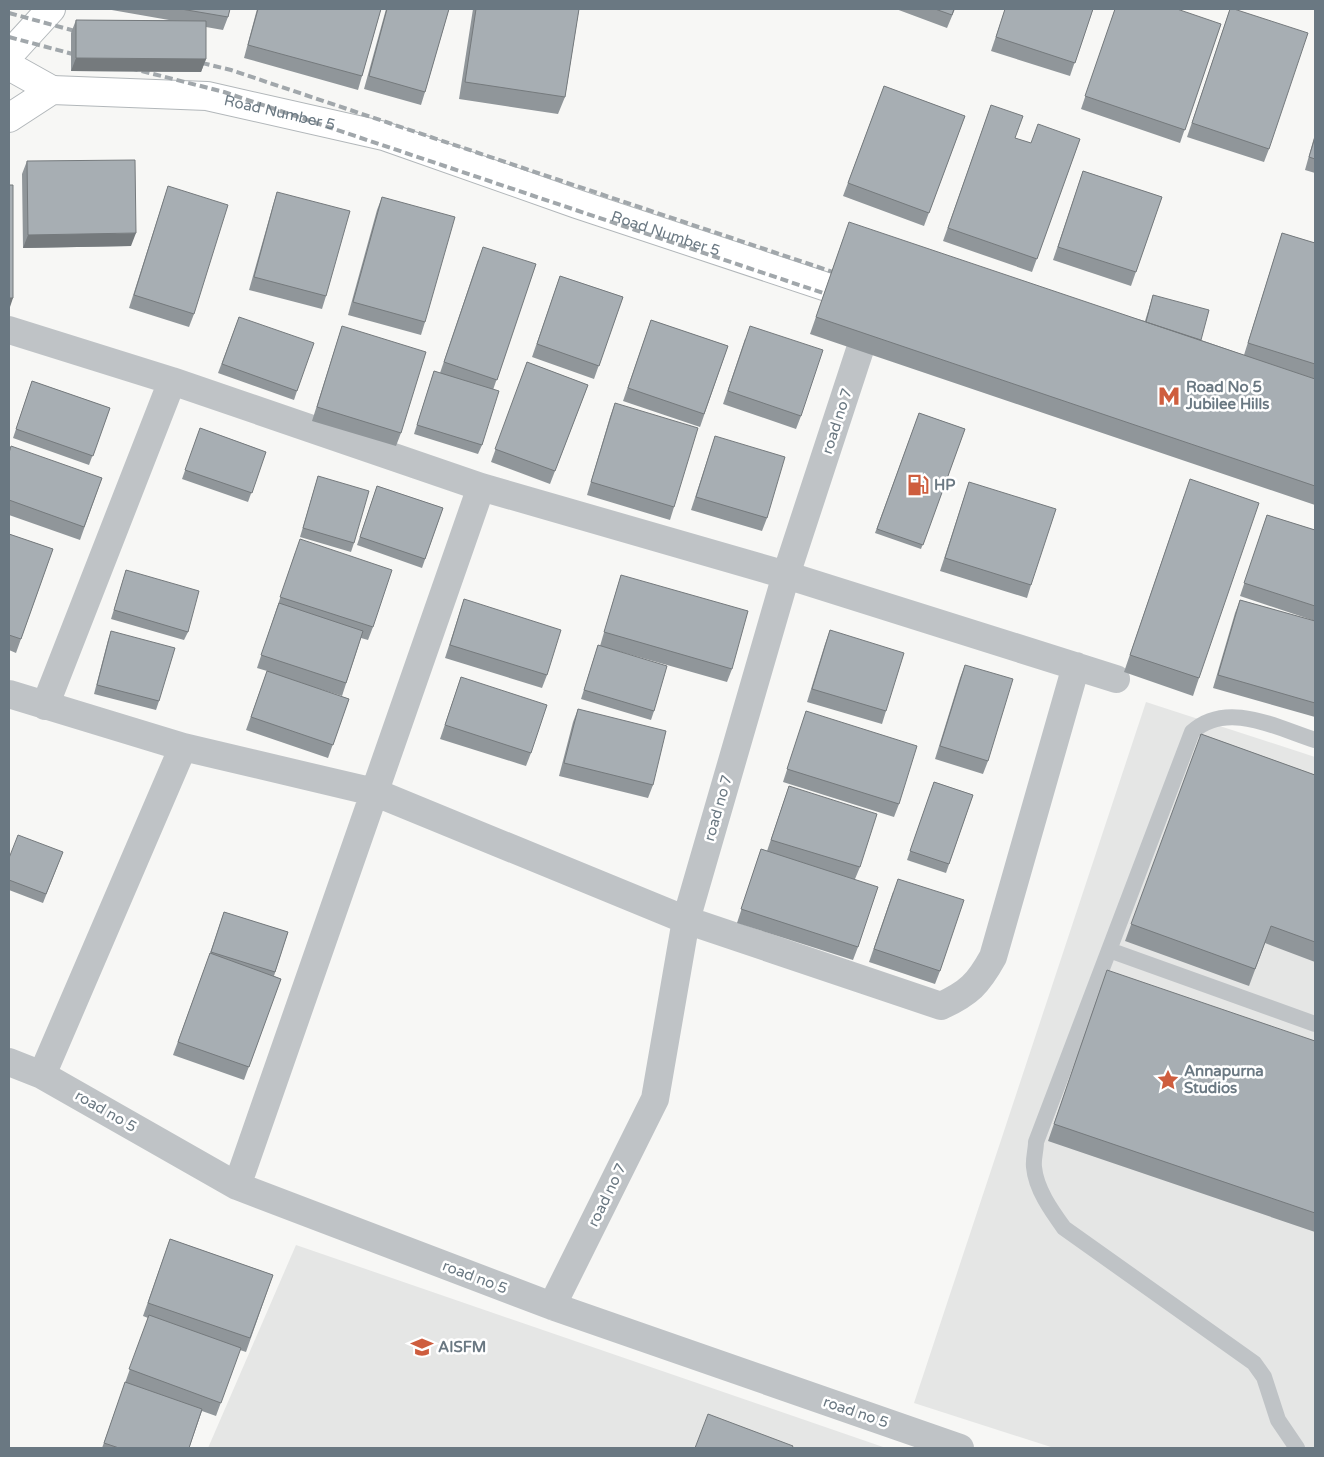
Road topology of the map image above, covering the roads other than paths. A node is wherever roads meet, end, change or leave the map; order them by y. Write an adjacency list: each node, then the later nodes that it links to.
1 (51, 9): 2 (main road)
2 (9, 55)
3 (9, 66): 4 (main road)
4 (52, 90): 5 (main road); 6 (main road, Road Number 5)
5 (9, 118)
6 (884, 306): 10 (street, road no 7)
7 (9, 330): 8 (street)
8 (172, 381): 9 (street); 14 (street)
9 (481, 487): 10 (street); 17 (street)
10 (786, 575): 11 (street); 18 (street, road no 7)
11 (1076, 666): 12 (street); 18 (street)
12 (1116, 679)
13 (9, 694): 14 (street)
14 (45, 706): 16 (street)
15 (1315, 740): 19 (lane)
16 (183, 747): 17 (street); 22 (street)
17 (374, 792): 18 (street); 23 (street)
18 (686, 920): 24 (street, road no 7)
19 (1109, 950): 20 (lane); 26 (lane)
20 (1315, 1024)
21 (9, 1062): 22 (street, road no 5)
22 (42, 1075): 23 (street, road no 5)
23 (237, 1186): 24 (street, road no 5)
24 (552, 1306): 25 (street, road no 5)
25 (960, 1448)
26 (1297, 1448)

